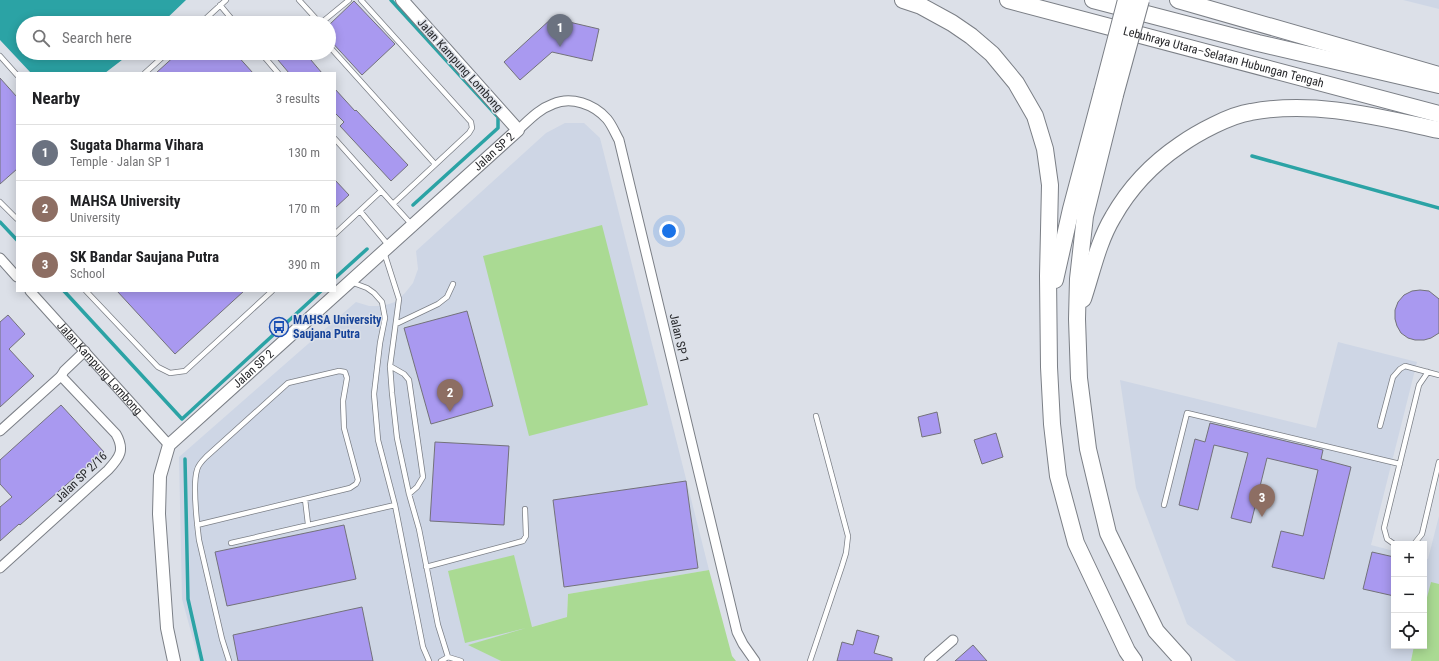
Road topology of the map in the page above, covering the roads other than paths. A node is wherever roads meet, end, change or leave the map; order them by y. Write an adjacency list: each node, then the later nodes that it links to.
1 (226, 0): 12 (lane)
2 (299, 0): 15 (lane)
3 (349, 0): 16 (lane)
4 (361, 0): 31 (lane)
5 (402, 0): 28 (street, Jalan Kampung Lombong)
6 (903, 0): 47 (highway)
7 (1008, 0): 27 (highway, Lebuhraya Utara–Selatan Hubungan Tengah)
8 (1094, 0): 25 (highway, Lebuhraya Utara–Selatan Hubungan Tengah)
9 (1126, 0): 26 (highway, bridge)
10 (1141, 0): 26 (highway, bridge)
11 (1178, 0): 24 (highway)
12 (220, 6): 13 (lane); 14 (lane)
13 (209, 16)
14 (229, 16)
15 (314, 16)
16 (330, 16)
17 (336, 54): 31 (lane)
18 (0, 56): 23 (lane)
19 (159, 60): 21 (lane)
20 (267, 60): 22 (lane)
21 (146, 72)
22 (277, 72)
23 (16, 74)
24 (1439, 74)
25 (1439, 85)
26 (1109, 93): 47 (highway); 48 (highway)
27 (1439, 114)
28 (518, 130): 37 (street, Jalan SP 2); 80 (street, Jalan SP 1)
29 (1439, 130): 48 (highway)
30 (336, 140): 32 (lane)
31 (436, 164): 34 (lane)
32 (382, 191): 34 (lane); 35 (lane)
33 (0, 202): 36 (lane)
34 (393, 204): 37 (lane)
35 (360, 211): 38 (lane); 39 (lane)
36 (16, 218)
37 (412, 225): 39 (street, Jalan SP 2)
38 (336, 233)
39 (387, 248): 42 (street, Jalan SP 2); 49 (lane)
40 (0, 258): 41 (street)
41 (16, 276)
42 (350, 281): 58 (street, Jalan SP 2); 63 (lane)
43 (453, 284): 49 (lane)
44 (31, 292): 50 (street, Jalan Kampung Lombong)
45 (87, 292): 46 (lane)
46 (271, 292)
47 (1049, 303): 83 (highway)
48 (1076, 319): 84 (highway)
49 (396, 324): 51 (lane)
50 (85, 351): 54 (street); 58 (street, Jalan Kampung Lombong)
51 (390, 366): 61 (lane); 61 (lane)
52 (1428, 372): 53 (lane); 56 (lane); 60 (lane)
53 (1439, 375)
54 (61, 376): 57 (street); 72 (street, Jalan SP 2/16)
55 (816, 416): 81 (lane)
56 (1380, 426)
57 (0, 431)
58 (169, 445): 75 (street)
59 (1439, 462): 68 (lane)
60 (1400, 464): 64 (lane); 69 (lane)
61 (409, 494): 71 (lane)
62 (305, 499): 66 (lane); 67 (lane); 67 (lane)
63 (395, 505): 66 (lane); 77 (lane)
64 (1164, 505)
65 (525, 509): 71 (lane)
66 (308, 524): 70 (lane)
67 (197, 525): 76 (lane)
68 (1416, 541)
69 (1391, 542)
70 (231, 543)
71 (426, 567): 74 (lane)
72 (0, 568)
73 (953, 640): 82 (street)
74 (448, 657): 78 (lane); 79 (lane)
75 (174, 661)
76 (229, 661)
77 (429, 661)
78 (441, 661)
79 (461, 661)
80 (755, 661)
81 (810, 661)
82 (929, 661)
83 (1134, 661)
84 (1183, 661)

